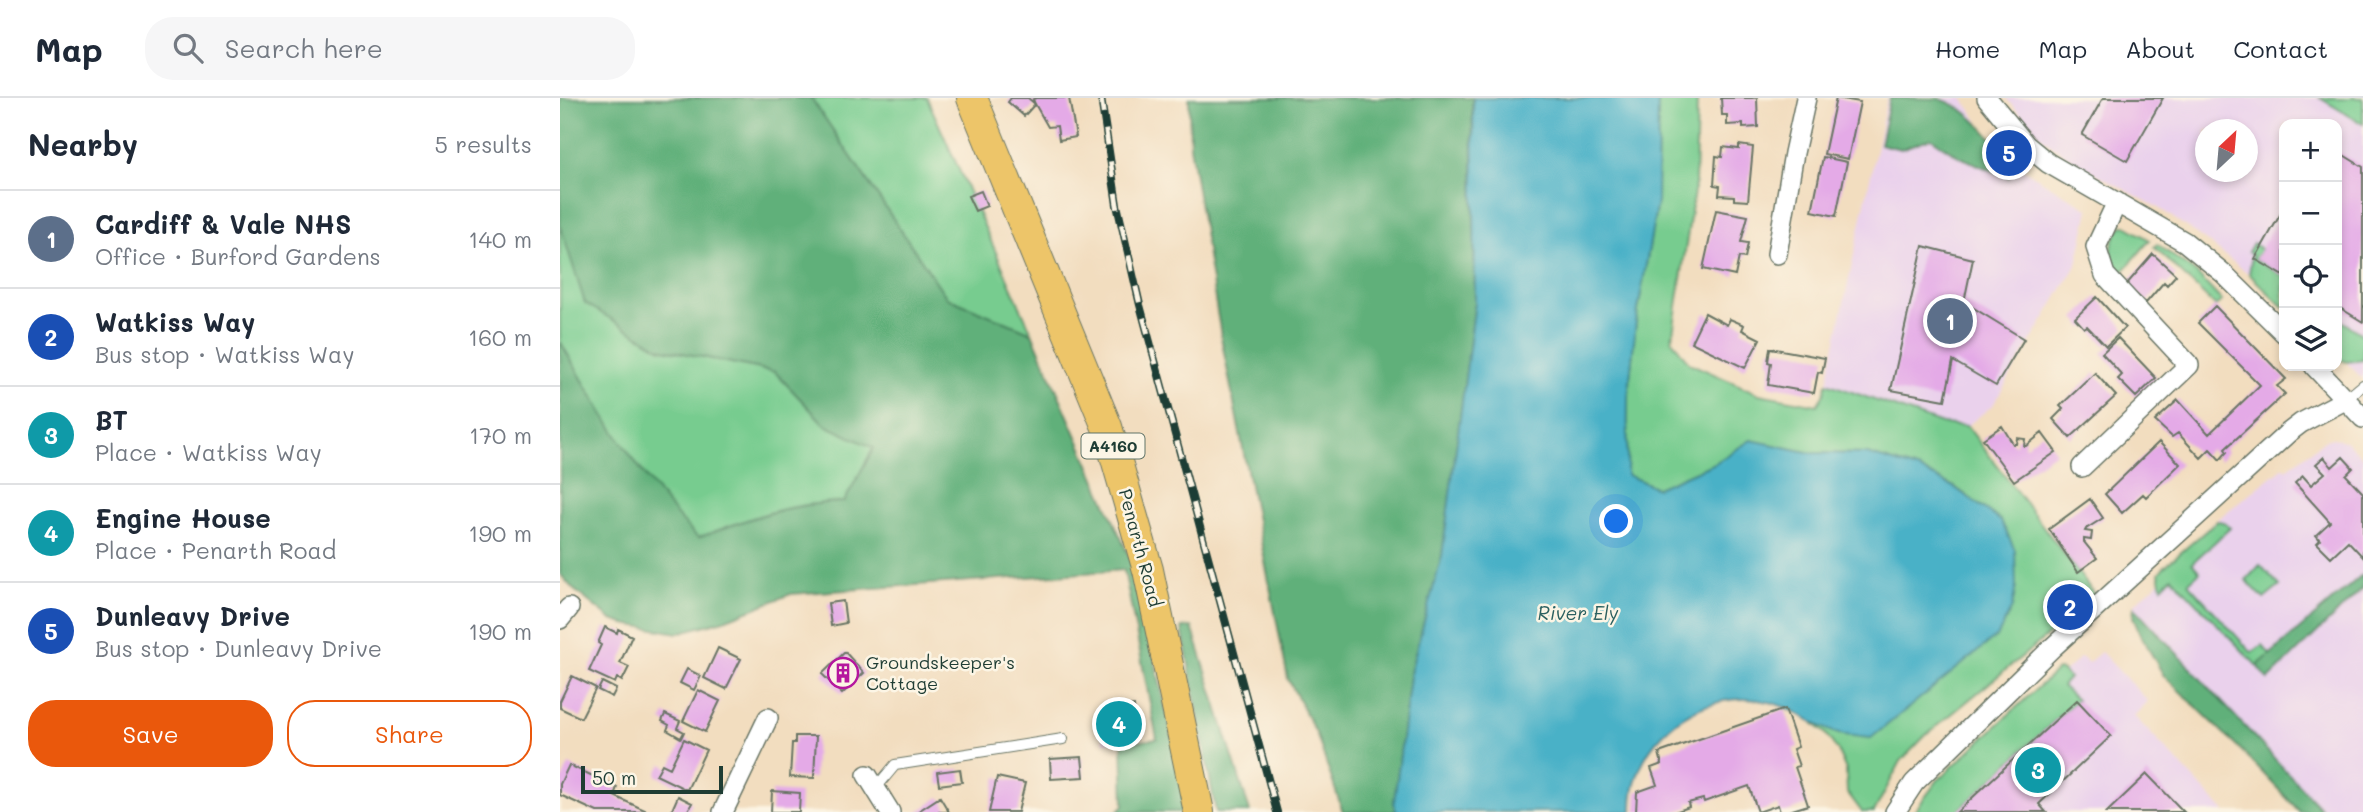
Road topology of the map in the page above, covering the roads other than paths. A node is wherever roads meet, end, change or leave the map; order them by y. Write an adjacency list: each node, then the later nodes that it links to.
1 (1806, 98): 5 (street)
2 (1987, 98): 4 (street)
3 (976, 99): 17 (main road, Penarth Road / A4160)
4 (2117, 202): 6 (street); 11 (street)
5 (1777, 254)
6 (2279, 328)
7 (2319, 371): 9 (street)
8 (2363, 385): 9 (lane)
9 (2345, 400): 10 (street); 18 (street)
10 (2363, 418)
11 (2082, 467)
12 (768, 718): 15 (street)
13 (1063, 739): 14 (lane)
14 (871, 782): 16 (street)
15 (723, 812)
16 (890, 812)
17 (1199, 812)
18 (1895, 812)

